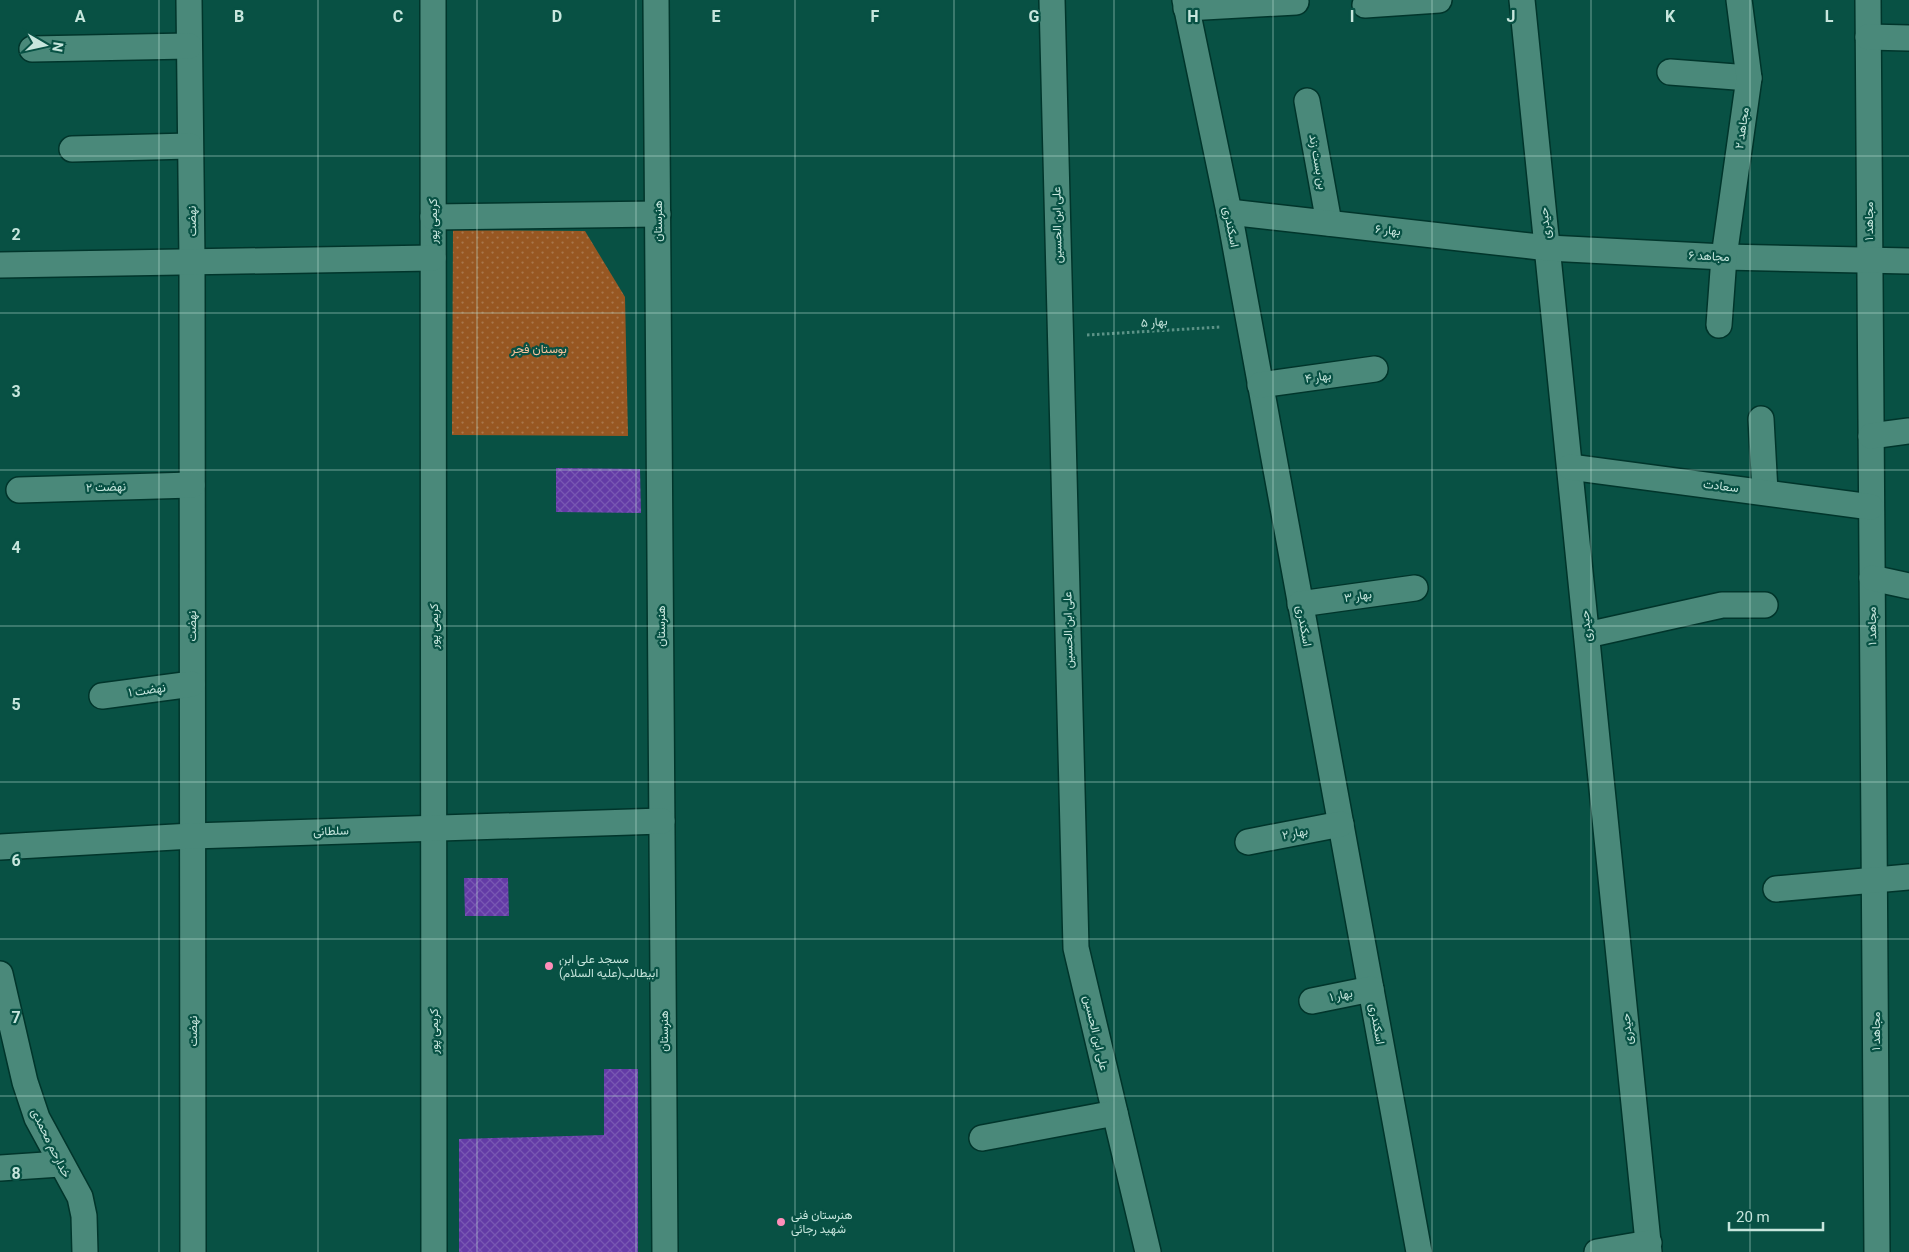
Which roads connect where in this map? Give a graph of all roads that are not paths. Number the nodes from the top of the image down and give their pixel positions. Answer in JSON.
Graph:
{"nodes":[{"id":1,"x":189,"y":0,"type":"edge"},
{"id":2,"x":432,"y":0,"type":"edge"},
{"id":3,"x":656,"y":0,"type":"edge"},
{"id":4,"x":1052,"y":0,"type":"edge"},
{"id":5,"x":1439,"y":0,"type":"edge"},
{"id":6,"x":1522,"y":0,"type":"edge"},
{"id":7,"x":1739,"y":0,"type":"edge"},
{"id":8,"x":1868,"y":0,"type":"edge"},
{"id":9,"x":1296,"y":2,"type":"dead end"},
{"id":10,"x":1185,"y":4,"type":"edge"},
{"id":11,"x":1365,"y":4,"type":"dead end"},
{"id":12,"x":1868,"y":37,"type":"junction"},
{"id":13,"x":1909,"y":38,"type":"edge"},
{"id":14,"x":189,"y":46,"type":"junction"},
{"id":15,"x":32,"y":49,"type":"dead end"},
{"id":16,"x":1670,"y":72,"type":"dead end"},
{"id":17,"x":1749,"y":78,"type":"junction"},
{"id":18,"x":1306,"y":101,"type":"dead end"},
{"id":19,"x":190,"y":146,"type":"junction"},
{"id":20,"x":72,"y":149,"type":"dead end"},
{"id":21,"x":1229,"y":212,"type":"junction"},
{"id":22,"x":658,"y":214,"type":"junction"},
{"id":23,"x":433,"y":217,"type":"junction"},
{"id":24,"x":1328,"y":223,"type":"junction"},
{"id":25,"x":1548,"y":248,"type":"junction"},
{"id":26,"x":1724,"y":257,"type":"junction"},
{"id":27,"x":433,"y":258,"type":"junction"},
{"id":28,"x":192,"y":260,"type":"junction"},
{"id":29,"x":1909,"y":261,"type":"edge"},
{"id":30,"x":1870,"y":262,"type":"junction"},
{"id":31,"x":0,"y":265,"type":"edge"},
{"id":32,"x":1719,"y":325,"type":"dead end"},
{"id":33,"x":1375,"y":369,"type":"dead end"},
{"id":34,"x":1260,"y":385,"type":"junction"},
{"id":35,"x":1761,"y":419,"type":"dead end"},
{"id":36,"x":1909,"y":431,"type":"edge"},
{"id":37,"x":1871,"y":436,"type":"junction"},
{"id":38,"x":1570,"y":467,"type":"junction"},
{"id":39,"x":192,"y":485,"type":"junction"},
{"id":40,"x":19,"y":490,"type":"dead end"},
{"id":41,"x":1765,"y":492,"type":"junction"},
{"id":42,"x":1872,"y":507,"type":"junction"},
{"id":43,"x":1872,"y":578,"type":"junction"},
{"id":44,"x":1909,"y":586,"type":"edge"},
{"id":45,"x":1415,"y":588,"type":"dead end"},
{"id":46,"x":1300,"y":604,"type":"junction"},
{"id":47,"x":1765,"y":605,"type":"dead end"},
{"id":48,"x":1587,"y":635,"type":"junction"},
{"id":49,"x":192,"y":684,"type":"junction"},
{"id":50,"x":102,"y":696,"type":"dead end"},
{"id":51,"x":662,"y":821,"type":"junction"},
{"id":52,"x":1341,"y":824,"type":"junction"},
{"id":53,"x":434,"y":828,"type":"junction"},
{"id":54,"x":192,"y":836,"type":"junction"},
{"id":55,"x":1248,"y":842,"type":"dead end"},
{"id":56,"x":0,"y":847,"type":"edge"},
{"id":57,"x":1909,"y":877,"type":"edge"},
{"id":58,"x":1874,"y":879,"type":"junction"},
{"id":59,"x":1776,"y":889,"type":"dead end"},
{"id":60,"x":0,"y":974,"type":"edge"},
{"id":61,"x":1371,"y":989,"type":"junction"},
{"id":62,"x":1312,"y":1001,"type":"dead end"},
{"id":63,"x":1115,"y":1113,"type":"junction"},
{"id":64,"x":982,"y":1138,"type":"dead end"},
{"id":65,"x":60,"y":1164,"type":"junction"},
{"id":66,"x":0,"y":1168,"type":"edge"},
{"id":67,"x":1649,"y":1248,"type":"edge"},
{"id":68,"x":85,"y":1252,"type":"edge"},
{"id":69,"x":193,"y":1252,"type":"edge"},
{"id":70,"x":434,"y":1252,"type":"edge"},
{"id":71,"x":665,"y":1252,"type":"edge"},
{"id":72,"x":1148,"y":1252,"type":"edge"},
{"id":73,"x":1419,"y":1252,"type":"edge"},
{"id":74,"x":1597,"y":1252,"type":"edge"},
{"id":75,"x":1877,"y":1252,"type":"edge"}],
"edges":[{"from":1,"to":14,"type":"street","name":"نهضت"},
{"from":2,"to":23,"type":"street","name":"کریمی پور"},
{"from":3,"to":22,"type":"street","name":"هنرستان"},
{"from":4,"to":63,"type":"street","name":"علی ابن الحسین"},
{"from":5,"to":11,"type":"street"},
{"from":6,"to":25,"type":"street","name":"حیدری"},
{"from":7,"to":17,"type":"street","name":"مجاهد ۲"},
{"from":8,"to":12,"type":"street","name":"مجاهد ۱"},
{"from":9,"to":10,"type":"street"},
{"from":10,"to":21,"type":"street","name":"اسکندری"},
{"from":12,"to":13,"type":"street"},
{"from":12,"to":30,"type":"street","name":"مجاهد ۱"},
{"from":14,"to":15,"type":"street"},
{"from":14,"to":19,"type":"street","name":"نهضت"},
{"from":16,"to":17,"type":"street"},
{"from":17,"to":26,"type":"street","name":"مجاهد ۲"},
{"from":18,"to":24,"type":"street","name":"بن بست زند"},
{"from":19,"to":20,"type":"street"},
{"from":19,"to":28,"type":"street","name":"نهضت"},
{"from":21,"to":24,"type":"street","name":"بهار ۶"},
{"from":21,"to":34,"type":"street","name":"اسکندری"},
{"from":22,"to":23,"type":"street"},
{"from":22,"to":51,"type":"street","name":"هنرستان"},
{"from":23,"to":27,"type":"street","name":"کریمی پور"},
{"from":24,"to":25,"type":"street","name":"بهار ۶"},
{"from":25,"to":26,"type":"street","name":"مجاهد ۶"},
{"from":25,"to":38,"type":"street","name":"حیدری"},
{"from":26,"to":30,"type":"street","name":"مجاهد ۶"},
{"from":26,"to":32,"type":"street","name":"مجاهد ۲"},
{"from":27,"to":28,"type":"street"},
{"from":27,"to":53,"type":"street","name":"کریمی پور"},
{"from":28,"to":31,"type":"street"},
{"from":28,"to":39,"type":"street","name":"نهضت"},
{"from":29,"to":30,"type":"street","name":"مجاهد ۶"},
{"from":30,"to":37,"type":"street","name":"مجاهد ۱"},
{"from":33,"to":34,"type":"street","name":"بهار ۴"},
{"from":34,"to":46,"type":"street","name":"اسکندری"},
{"from":35,"to":41,"type":"street"},
{"from":36,"to":37,"type":"street"},
{"from":37,"to":42,"type":"street","name":"مجاهد ۱"},
{"from":38,"to":41,"type":"street","name":"سعادت"},
{"from":38,"to":48,"type":"street","name":"حیدری"},
{"from":39,"to":40,"type":"street","name":"نهضت ۲"},
{"from":39,"to":49,"type":"street","name":"نهضت"},
{"from":41,"to":42,"type":"street","name":"سعادت"},
{"from":42,"to":43,"type":"street","name":"مجاهد ۱"},
{"from":43,"to":44,"type":"street"},
{"from":43,"to":58,"type":"street","name":"مجاهد ۱"},
{"from":45,"to":46,"type":"street","name":"بهار ۳"},
{"from":46,"to":52,"type":"street","name":"اسکندری"},
{"from":47,"to":48,"type":"street"},
{"from":48,"to":67,"type":"street","name":"حیدری"},
{"from":49,"to":50,"type":"street","name":"نهضت ۱"},
{"from":49,"to":54,"type":"street","name":"نهضت"},
{"from":51,"to":53,"type":"street","name":"سلطانی"},
{"from":51,"to":71,"type":"street","name":"هنرستان"},
{"from":52,"to":55,"type":"street","name":"بهار ۲"},
{"from":52,"to":61,"type":"street","name":"اسکندری"},
{"from":53,"to":54,"type":"street","name":"سلطانی"},
{"from":53,"to":70,"type":"street","name":"کریمی پور"},
{"from":54,"to":56,"type":"street","name":"سلطانی"},
{"from":54,"to":69,"type":"street","name":"نهضت"},
{"from":57,"to":58,"type":"street"},
{"from":58,"to":59,"type":"street"},
{"from":58,"to":75,"type":"street","name":"مجاهد ۱"},
{"from":60,"to":65,"type":"street","name":"خدارحم محمدی"},
{"from":61,"to":62,"type":"street","name":"بهار ۱"},
{"from":61,"to":73,"type":"street","name":"اسکندری"},
{"from":63,"to":64,"type":"street"},
{"from":63,"to":72,"type":"street","name":"علی ابن الحسین"},
{"from":65,"to":66,"type":"street"},
{"from":65,"to":68,"type":"street","name":"خدارحم محمدی"},
{"from":67,"to":74,"type":"street"}]}
